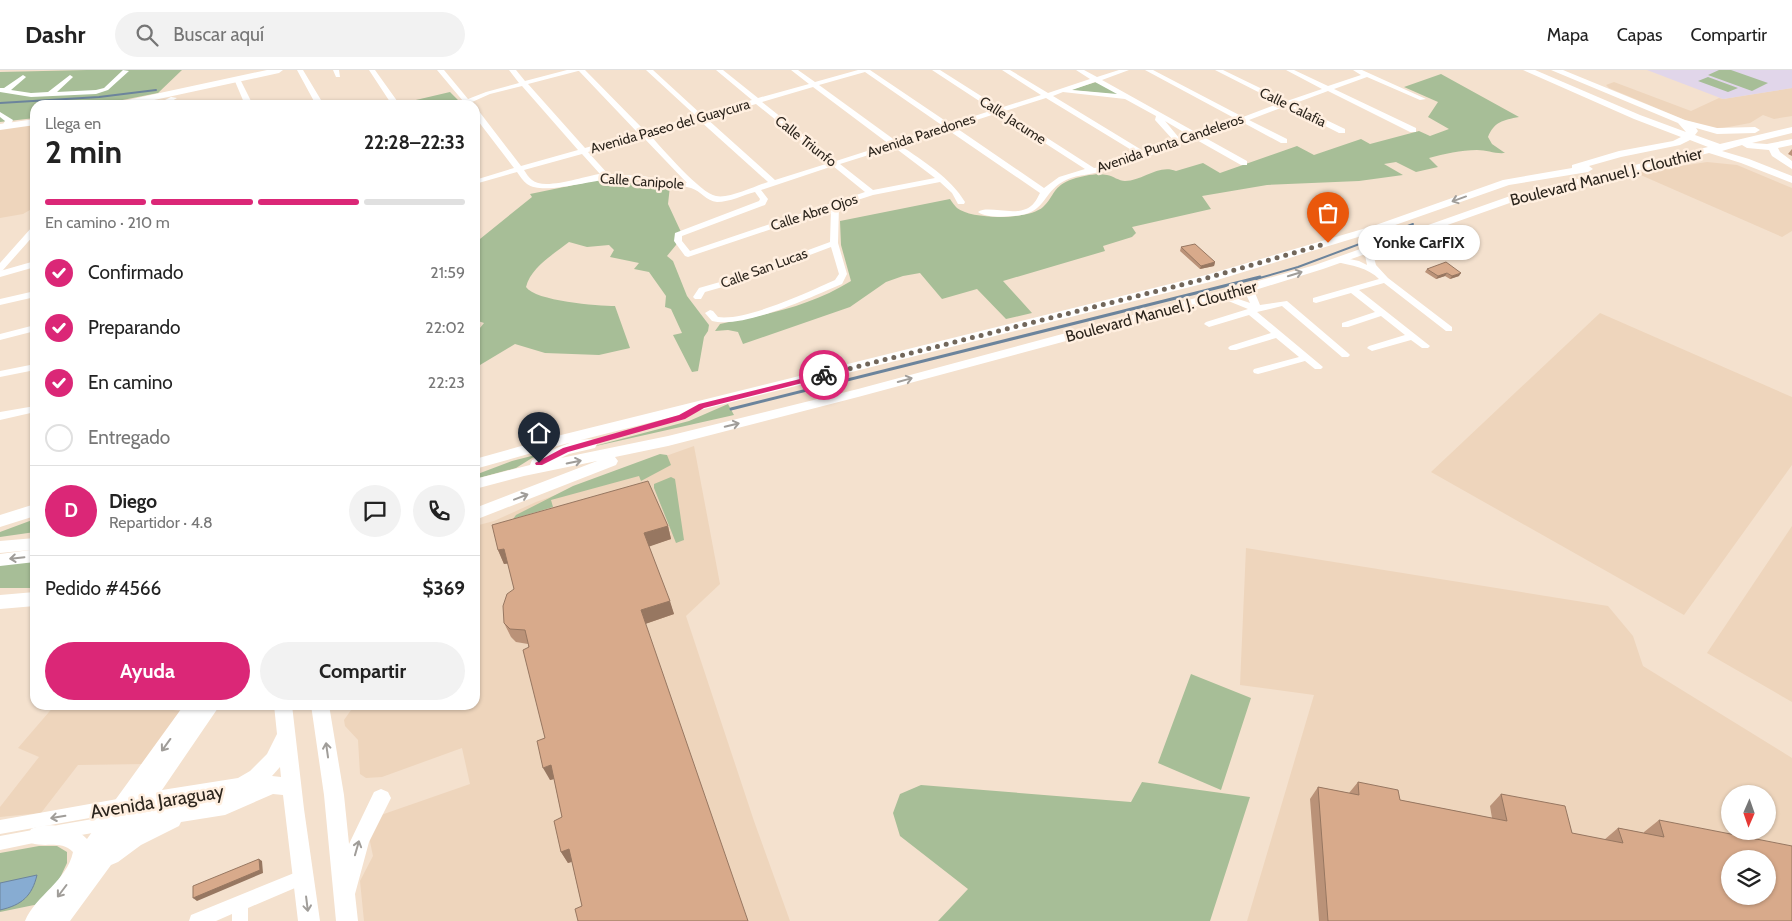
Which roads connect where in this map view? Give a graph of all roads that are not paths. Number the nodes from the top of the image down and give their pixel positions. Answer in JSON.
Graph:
{"nodes":[{"id":1,"x":278,"y":70,"type":"edge"},
{"id":2,"x":300,"y":70,"type":"edge"},
{"id":3,"x":372,"y":70,"type":"edge"},
{"id":4,"x":440,"y":70,"type":"edge"},
{"id":5,"x":512,"y":70,"type":"edge"},
{"id":6,"x":575,"y":70,"type":"edge"},
{"id":7,"x":581,"y":70,"type":"edge"},
{"id":8,"x":650,"y":70,"type":"edge"},
{"id":9,"x":719,"y":70,"type":"edge"},
{"id":10,"x":794,"y":70,"type":"edge"},
{"id":11,"x":866,"y":70,"type":"edge"},
{"id":12,"x":934,"y":70,"type":"edge"},
{"id":13,"x":1005,"y":70,"type":"edge"},
{"id":14,"x":1079,"y":70,"type":"edge"},
{"id":15,"x":1126,"y":70,"type":"edge"},
{"id":16,"x":1148,"y":70,"type":"edge"},
{"id":17,"x":1218,"y":70,"type":"edge"},
{"id":18,"x":1289,"y":70,"type":"edge"},
{"id":19,"x":1356,"y":70,"type":"edge"},
{"id":20,"x":1527,"y":70,"type":"edge"},
{"id":21,"x":1536,"y":70,"type":"edge"},
{"id":22,"x":1546,"y":70,"type":"edge"},
{"id":23,"x":1555,"y":70,"type":"edge"},
{"id":24,"x":126,"y":72,"type":"dead end"},
{"id":25,"x":1367,"y":75,"type":"junction"},
{"id":26,"x":23,"y":77,"type":"dead end"},
{"id":27,"x":70,"y":78,"type":"dead end"},
{"id":28,"x":237,"y":79,"type":"junction"},
{"id":29,"x":1563,"y":79,"type":"junction"},
{"id":30,"x":1097,"y":80,"type":"junction"},
{"id":31,"x":523,"y":83,"type":"junction"},
{"id":32,"x":814,"y":85,"type":"junction"},
{"id":33,"x":1327,"y":88,"type":"junction"},
{"id":34,"x":3,"y":90,"type":"edge"},
{"id":35,"x":1062,"y":90,"type":"junction"},
{"id":36,"x":50,"y":94,"type":"junction"},
{"id":37,"x":1046,"y":95,"type":"junction"},
{"id":38,"x":1129,"y":98,"type":"junction"},
{"id":39,"x":173,"y":99,"type":"edge"},
{"id":40,"x":1422,"y":99,"type":"dead end"},
{"id":41,"x":247,"y":100,"type":"edge"},
{"id":42,"x":317,"y":100,"type":"edge"},
{"id":43,"x":393,"y":100,"type":"edge"},
{"id":44,"x":465,"y":100,"type":"edge"},
{"id":45,"x":473,"y":100,"type":"edge"},
{"id":46,"x":756,"y":102,"type":"junction"},
{"id":47,"x":1286,"y":104,"type":"junction"},
{"id":48,"x":1150,"y":109,"type":"junction"},
{"id":49,"x":999,"y":110,"type":"junction"},
{"id":50,"x":0,"y":114,"type":"edge"},
{"id":51,"x":701,"y":117,"type":"junction"},
{"id":52,"x":480,"y":118,"type":"edge"},
{"id":53,"x":1242,"y":119,"type":"junction"},
{"id":54,"x":1681,"y":121,"type":"junction"},
{"id":55,"x":1792,"y":122,"type":"edge"},
{"id":56,"x":30,"y":123,"type":"edge"},
{"id":57,"x":1654,"y":124,"type":"junction"},
{"id":58,"x":3,"y":126,"type":"edge"},
{"id":59,"x":948,"y":127,"type":"junction"},
{"id":60,"x":1413,"y":130,"type":"dead end"},
{"id":61,"x":1755,"y":130,"type":"junction"},
{"id":62,"x":1792,"y":130,"type":"edge"},
{"id":63,"x":1342,"y":131,"type":"dead end"},
{"id":64,"x":645,"y":134,"type":"junction"},
{"id":65,"x":1198,"y":137,"type":"junction"},
{"id":66,"x":1792,"y":137,"type":"edge"},
{"id":67,"x":1284,"y":141,"type":"dead end"},
{"id":68,"x":1659,"y":142,"type":"junction"},
{"id":69,"x":1792,"y":142,"type":"edge"},
{"id":70,"x":1180,"y":143,"type":"junction"},
{"id":71,"x":1676,"y":143,"type":"junction"},
{"id":72,"x":892,"y":144,"type":"junction"},
{"id":73,"x":1718,"y":144,"type":"junction"},
{"id":74,"x":1772,"y":146,"type":"junction"},
{"id":75,"x":583,"y":151,"type":"junction"},
{"id":76,"x":1145,"y":154,"type":"junction"},
{"id":77,"x":1675,"y":158,"type":"junction"},
{"id":78,"x":834,"y":163,"type":"junction"},
{"id":79,"x":1244,"y":163,"type":"dead end"},
{"id":80,"x":1755,"y":168,"type":"junction"},
{"id":81,"x":1792,"y":168,"type":"edge"},
{"id":82,"x":520,"y":170,"type":"junction"},
{"id":83,"x":1092,"y":170,"type":"junction"},
{"id":84,"x":1564,"y":172,"type":"junction"},
{"id":85,"x":1792,"y":174,"type":"edge"},
{"id":86,"x":606,"y":176,"type":"junction"},
{"id":87,"x":942,"y":179,"type":"junction"},
{"id":88,"x":1792,"y":180,"type":"edge"},
{"id":89,"x":480,"y":181,"type":"edge"},
{"id":90,"x":1507,"y":182,"type":"junction"},
{"id":91,"x":773,"y":183,"type":"junction"},
{"id":92,"x":1792,"y":184,"type":"edge"},
{"id":93,"x":695,"y":186,"type":"junction"},
{"id":94,"x":756,"y":188,"type":"junction"},
{"id":95,"x":1044,"y":192,"type":"junction"},
{"id":96,"x":871,"y":193,"type":"junction"},
{"id":97,"x":961,"y":202,"type":"dead end"},
{"id":98,"x":835,"y":205,"type":"junction"},
{"id":99,"x":982,"y":212,"type":"dead end"},
{"id":100,"x":1446,"y":223,"type":"junction"},
{"id":101,"x":30,"y":235,"type":"edge"},
{"id":102,"x":834,"y":243,"type":"junction"},
{"id":103,"x":1368,"y":250,"type":"junction"},
{"id":104,"x":1340,"y":260,"type":"junction"},
{"id":105,"x":30,"y":265,"type":"edge"},
{"id":106,"x":0,"y":268,"type":"edge"},
{"id":107,"x":0,"y":274,"type":"edge"},
{"id":108,"x":1383,"y":278,"type":"junction"},
{"id":109,"x":1248,"y":288,"type":"junction"},
{"id":110,"x":1353,"y":290,"type":"junction"},
{"id":111,"x":30,"y":295,"type":"edge"},
{"id":112,"x":1221,"y":296,"type":"junction"},
{"id":113,"x":698,"y":297,"type":"dead end"},
{"id":114,"x":1316,"y":300,"type":"dead end"},
{"id":115,"x":0,"y":302,"type":"edge"},
{"id":116,"x":1254,"y":310,"type":"junction"},
{"id":117,"x":710,"y":313,"type":"dead end"},
{"id":118,"x":1382,"y":313,"type":"junction"},
{"id":119,"x":1209,"y":324,"type":"dead end"},
{"id":120,"x":1345,"y":326,"type":"dead end"},
{"id":121,"x":30,"y":329,"type":"edge"},
{"id":122,"x":1449,"y":329,"type":"dead end"},
{"id":123,"x":1278,"y":334,"type":"junction"},
{"id":124,"x":1412,"y":336,"type":"junction"},
{"id":125,"x":0,"y":337,"type":"edge"},
{"id":126,"x":1425,"y":346,"type":"dead end"},
{"id":127,"x":1233,"y":348,"type":"dead end"},
{"id":128,"x":1372,"y":348,"type":"dead end"},
{"id":129,"x":1345,"y":355,"type":"dead end"},
{"id":130,"x":1306,"y":358,"type":"junction"},
{"id":131,"x":30,"y":367,"type":"edge"},
{"id":132,"x":1318,"y":367,"type":"dead end"},
{"id":133,"x":1258,"y":371,"type":"dead end"},
{"id":134,"x":0,"y":374,"type":"edge"},
{"id":135,"x":702,"y":406,"type":"junction"},
{"id":136,"x":30,"y":410,"type":"edge"},
{"id":137,"x":0,"y":416,"type":"edge"},
{"id":138,"x":645,"y":447,"type":"junction"},
{"id":139,"x":480,"y":463,"type":"edge"},
{"id":140,"x":524,"y":471,"type":"junction"},
{"id":141,"x":480,"y":483,"type":"edge"},
{"id":142,"x":480,"y":493,"type":"edge"},
{"id":143,"x":480,"y":512,"type":"edge"},
{"id":144,"x":30,"y":513,"type":"edge"},
{"id":145,"x":2,"y":524,"type":"edge"},
{"id":146,"x":30,"y":544,"type":"edge"},
{"id":147,"x":0,"y":547,"type":"edge"},
{"id":148,"x":30,"y":557,"type":"edge"},
{"id":149,"x":0,"y":560,"type":"edge"},
{"id":150,"x":30,"y":599,"type":"edge"},
{"id":151,"x":0,"y":602,"type":"edge"},
{"id":152,"x":191,"y":710,"type":"edge"},
{"id":153,"x":207,"y":710,"type":"edge"},
{"id":154,"x":284,"y":710,"type":"edge"},
{"id":155,"x":321,"y":710,"type":"edge"},
{"id":156,"x":286,"y":732,"type":"junction"},
{"id":157,"x":292,"y":787,"type":"junction"},
{"id":158,"x":250,"y":788,"type":"junction"},
{"id":159,"x":381,"y":798,"type":"dead end"},
{"id":160,"x":142,"y":803,"type":"junction"},
{"id":161,"x":205,"y":809,"type":"junction"},
{"id":162,"x":126,"y":812,"type":"junction"},
{"id":163,"x":110,"y":823,"type":"junction"},
{"id":164,"x":0,"y":827,"type":"edge"},
{"id":165,"x":38,"y":836,"type":"junction"},
{"id":166,"x":0,"y":843,"type":"edge"},
{"id":167,"x":85,"y":871,"type":"junction"},
{"id":168,"x":304,"y":877,"type":"junction"},
{"id":169,"x":345,"y":895,"type":"junction"},
{"id":170,"x":240,"y":903,"type":"junction"},
{"id":171,"x":36,"y":921,"type":"edge"},
{"id":172,"x":56,"y":921,"type":"edge"},
{"id":173,"x":197,"y":921,"type":"edge"},
{"id":174,"x":240,"y":921,"type":"edge"},
{"id":175,"x":309,"y":921,"type":"edge"},
{"id":176,"x":347,"y":921,"type":"edge"}],
"edges":[{"from":1,"to":28,"type":"main road"},
{"from":2,"to":42,"type":"street"},
{"from":3,"to":43,"type":"street"},
{"from":4,"to":44,"type":"street"},
{"from":5,"to":31,"type":"street"},
{"from":6,"to":31,"type":"street"},
{"from":7,"to":64,"type":"street"},
{"from":8,"to":51,"type":"street"},
{"from":9,"to":46,"type":"street","name":"Calle Triunfo"},
{"from":10,"to":32,"type":"street"},
{"from":11,"to":32,"type":"street","name":"Avenida Paseo del Guaycura"},
{"from":11,"to":59,"type":"street"},
{"from":12,"to":49,"type":"street","name":"Calle Jacume"},
{"from":13,"to":37,"type":"street"},
{"from":14,"to":30,"type":"street"},
{"from":15,"to":30,"type":"street","name":"Avenida Paredones"},
{"from":16,"to":53,"type":"street"},
{"from":17,"to":47,"type":"street","name":"Calle Calafia"},
{"from":18,"to":33,"type":"street"},
{"from":19,"to":25,"type":"street"},
{"from":20,"to":57,"type":"main road"},
{"from":21,"to":29,"type":"main road"},
{"from":22,"to":29,"type":"main road"},
{"from":23,"to":54,"type":"main road"},
{"from":24,"to":36,"type":"street"},
{"from":25,"to":33,"type":"street","name":"Avenida Punta Candeleros"},
{"from":25,"to":40,"type":"street"},
{"from":26,"to":34,"type":"street"},
{"from":27,"to":36,"type":"street"},
{"from":28,"to":39,"type":"main road"},
{"from":28,"to":41,"type":"street"},
{"from":29,"to":73,"type":"main road"},
{"from":30,"to":35,"type":"street","name":"Avenida Paredones"},
{"from":30,"to":38,"type":"street"},
{"from":31,"to":45,"type":"street"},
{"from":31,"to":75,"type":"street"},
{"from":32,"to":46,"type":"street","name":"Avenida Paseo del Guaycura"},
{"from":32,"to":72,"type":"street"},
{"from":33,"to":47,"type":"street","name":"Avenida Punta Candeleros"},
{"from":33,"to":60,"type":"street"},
{"from":34,"to":36,"type":"street"},
{"from":35,"to":37,"type":"street","name":"Avenida Paredones"},
{"from":35,"to":38,"type":"street"},
{"from":37,"to":49,"type":"street","name":"Avenida Paredones"},
{"from":37,"to":76,"type":"street"},
{"from":38,"to":48,"type":"street"},
{"from":46,"to":51,"type":"street","name":"Avenida Paseo del Guaycura"},
{"from":46,"to":78,"type":"street","name":"Calle Triunfo"},
{"from":47,"to":53,"type":"street","name":"Avenida Punta Candeleros"},
{"from":47,"to":63,"type":"street","name":"Calle Calafia"},
{"from":48,"to":65,"type":"street"},
{"from":48,"to":70,"type":"street"},
{"from":49,"to":59,"type":"street","name":"Avenida Paredones"},
{"from":49,"to":83,"type":"street","name":"Calle Jacume"},
{"from":50,"to":58,"type":"street"},
{"from":51,"to":64,"type":"street","name":"Avenida Paseo del Guaycura"},
{"from":51,"to":91,"type":"street"},
{"from":52,"to":82,"type":"street","name":"Calle Canipole"},
{"from":53,"to":65,"type":"street","name":"Avenida Punta Candeleros"},
{"from":53,"to":67,"type":"street"},
{"from":54,"to":61,"type":"main road"},
{"from":54,"to":73,"type":"main road"},
{"from":55,"to":61,"type":"main road","name":"Boulevard Manuel J. Clouthier"},
{"from":56,"to":58,"type":"main road"},
{"from":57,"to":68,"type":"main road"},
{"from":57,"to":73,"type":"main road"},
{"from":59,"to":72,"type":"street","name":"Avenida Paredones"},
{"from":59,"to":95,"type":"street"},
{"from":61,"to":73,"type":"main road","name":"Boulevard Manuel J. Clouthier"},
{"from":62,"to":73,"type":"main road","name":"Boulevard Manuel J. Clouthier"},
{"from":64,"to":75,"type":"street","name":"Avenida Paseo del Guaycura"},
{"from":64,"to":93,"type":"street"},
{"from":65,"to":70,"type":"street","name":"Avenida Punta Candeleros"},
{"from":65,"to":79,"type":"street"},
{"from":66,"to":73,"type":"main road"},
{"from":68,"to":71,"type":"main road"},
{"from":68,"to":90,"type":"main road"},
{"from":69,"to":74,"type":"main road"},
{"from":70,"to":76,"type":"street","name":"Avenida Punta Candeleros"},
{"from":71,"to":73,"type":"main road"},
{"from":71,"to":84,"type":"main road"},
{"from":72,"to":78,"type":"street","name":"Avenida Paredones"},
{"from":72,"to":87,"type":"street"},
{"from":73,"to":74,"type":"main road"},
{"from":73,"to":77,"type":"main road","name":"Boulevard Manuel J. Clouthier"},
{"from":73,"to":80,"type":"main road"},
{"from":73,"to":81,"type":"main road"},
{"from":73,"to":84,"type":"main road","name":"Boulevard Manuel J. Clouthier"},
{"from":73,"to":85,"type":"main road"},
{"from":73,"to":88,"type":"main road"},
{"from":74,"to":81,"type":"main road"},
{"from":75,"to":82,"type":"street","name":"Avenida Paseo del Guaycura"},
{"from":75,"to":86,"type":"street"},
{"from":76,"to":83,"type":"street","name":"Avenida Punta Candeleros"},
{"from":77,"to":80,"type":"main road"},
{"from":77,"to":100,"type":"main road","name":"Boulevard Manuel J. Clouthier"},
{"from":78,"to":91,"type":"street","name":"Avenida Paredones"},
{"from":78,"to":96,"type":"street","name":"Calle Triunfo"},
{"from":80,"to":92,"type":"main road"},
{"from":82,"to":86,"type":"street","name":"Calle Canipole"},
{"from":82,"to":89,"type":"street","name":"Avenida Paseo del Guaycura"},
{"from":83,"to":95,"type":"street","name":"Avenida Punta Candeleros"},
{"from":84,"to":90,"type":"main road","name":"Boulevard Manuel J. Clouthier"},
{"from":84,"to":100,"type":"main road"},
{"from":86,"to":93,"type":"street","name":"Calle Canipole"},
{"from":87,"to":96,"type":"street","name":"Calle Abre Ojos"},
{"from":87,"to":97,"type":"street"},
{"from":90,"to":135,"type":"main road","name":"Boulevard Manuel J. Clouthier","one_way":true},
{"from":91,"to":94,"type":"street","name":"Avenida Paredones"},
{"from":93,"to":94,"type":"street","name":"Avenida Paredones"},
{"from":94,"to":98,"type":"street","name":"Calle Abre Ojos"},
{"from":95,"to":99,"type":"street","name":"Avenida Punta Candeleros"},
{"from":96,"to":98,"type":"street","name":"Calle Abre Ojos"},
{"from":98,"to":102,"type":"street"},
{"from":100,"to":103,"type":"main road","name":"Boulevard Manuel J. Clouthier"},
{"from":101,"to":106,"type":"street"},
{"from":102,"to":113,"type":"street","name":"Calle San Lucas"},
{"from":102,"to":117,"type":"street"},
{"from":103,"to":104,"type":"main road","name":"Boulevard Manuel J. Clouthier"},
{"from":103,"to":108,"type":"street"},
{"from":104,"to":108,"type":"street"},
{"from":109,"to":104,"type":"main road","name":"Boulevard Manuel J. Clouthier","one_way":true},
{"from":105,"to":107,"type":"street"},
{"from":108,"to":110,"type":"street"},
{"from":108,"to":122,"type":"street"},
{"from":109,"to":112,"type":"main road","name":"Boulevard Manuel J. Clouthier"},
{"from":109,"to":116,"type":"street"},
{"from":110,"to":114,"type":"street"},
{"from":110,"to":118,"type":"street"},
{"from":111,"to":115,"type":"street"},
{"from":112,"to":116,"type":"street"},
{"from":138,"to":112,"type":"main road","name":"Boulevard Manuel J. Clouthier","one_way":true},
{"from":116,"to":119,"type":"street"},
{"from":116,"to":123,"type":"street"},
{"from":116,"to":129,"type":"street"},
{"from":118,"to":120,"type":"street"},
{"from":118,"to":124,"type":"street"},
{"from":121,"to":125,"type":"street"},
{"from":123,"to":127,"type":"street"},
{"from":123,"to":130,"type":"street"},
{"from":124,"to":126,"type":"street"},
{"from":124,"to":128,"type":"street"},
{"from":130,"to":132,"type":"street"},
{"from":130,"to":133,"type":"street"},
{"from":131,"to":134,"type":"street"},
{"from":135,"to":139,"type":"main road","name":"Boulevard Manuel J. Clouthier"},
{"from":135,"to":140,"type":"main road","name":"Boulevard Manuel J. Clouthier"},
{"from":136,"to":137,"type":"street"},
{"from":140,"to":138,"type":"main road","name":"Boulevard Manuel J. Clouthier","one_way":true},
{"from":143,"to":138,"type":"main road","one_way":true},
{"from":140,"to":141,"type":"main road","name":"Boulevard Manuel J. Clouthier"},
{"from":140,"to":142,"type":"main road","name":"Boulevard Manuel J. Clouthier"},
{"from":144,"to":145,"type":"main road"},
{"from":146,"to":147,"type":"main road"},
{"from":148,"to":149,"type":"main road","one_way":true},
{"from":150,"to":151,"type":"main road"},
{"from":152,"to":162,"type":"main road","one_way":true},
{"from":153,"to":160,"type":"main road"},
{"from":154,"to":156,"type":"main road"},
{"from":169,"to":155,"type":"main road","one_way":true},
{"from":156,"to":157,"type":"main road"},
{"from":156,"to":158,"type":"main road","name":"Avenida Jaraguay"},
{"from":157,"to":158,"type":"main road","name":"Avenida Jaraguay"},
{"from":157,"to":168,"type":"main road"},
{"from":158,"to":160,"type":"main road","name":"Avenida Jaraguay"},
{"from":158,"to":161,"type":"main road","name":"Avenida Jaraguay"},
{"from":169,"to":159,"type":"main road","one_way":true},
{"from":160,"to":162,"type":"main road"},
{"from":161,"to":162,"type":"main road","name":"Avenida Jaraguay"},
{"from":161,"to":167,"type":"main road"},
{"from":162,"to":163,"type":"main road"},
{"from":162,"to":164,"type":"street","name":"Avenida Jaraguay","one_way":true},
{"from":162,"to":167,"type":"main road"},
{"from":163,"to":165,"type":"street","name":"Avenida Jaraguay"},
{"from":163,"to":167,"type":"main road"},
{"from":165,"to":166,"type":"street","name":"Avenida Jaraguay"},
{"from":165,"to":167,"type":"main road"},
{"from":167,"to":171,"type":"main road","one_way":true},
{"from":167,"to":172,"type":"main road"},
{"from":168,"to":170,"type":"street"},
{"from":168,"to":175,"type":"main road","one_way":true},
{"from":169,"to":176,"type":"main road"},
{"from":170,"to":173,"type":"street"},
{"from":170,"to":174,"type":"street"}]}
